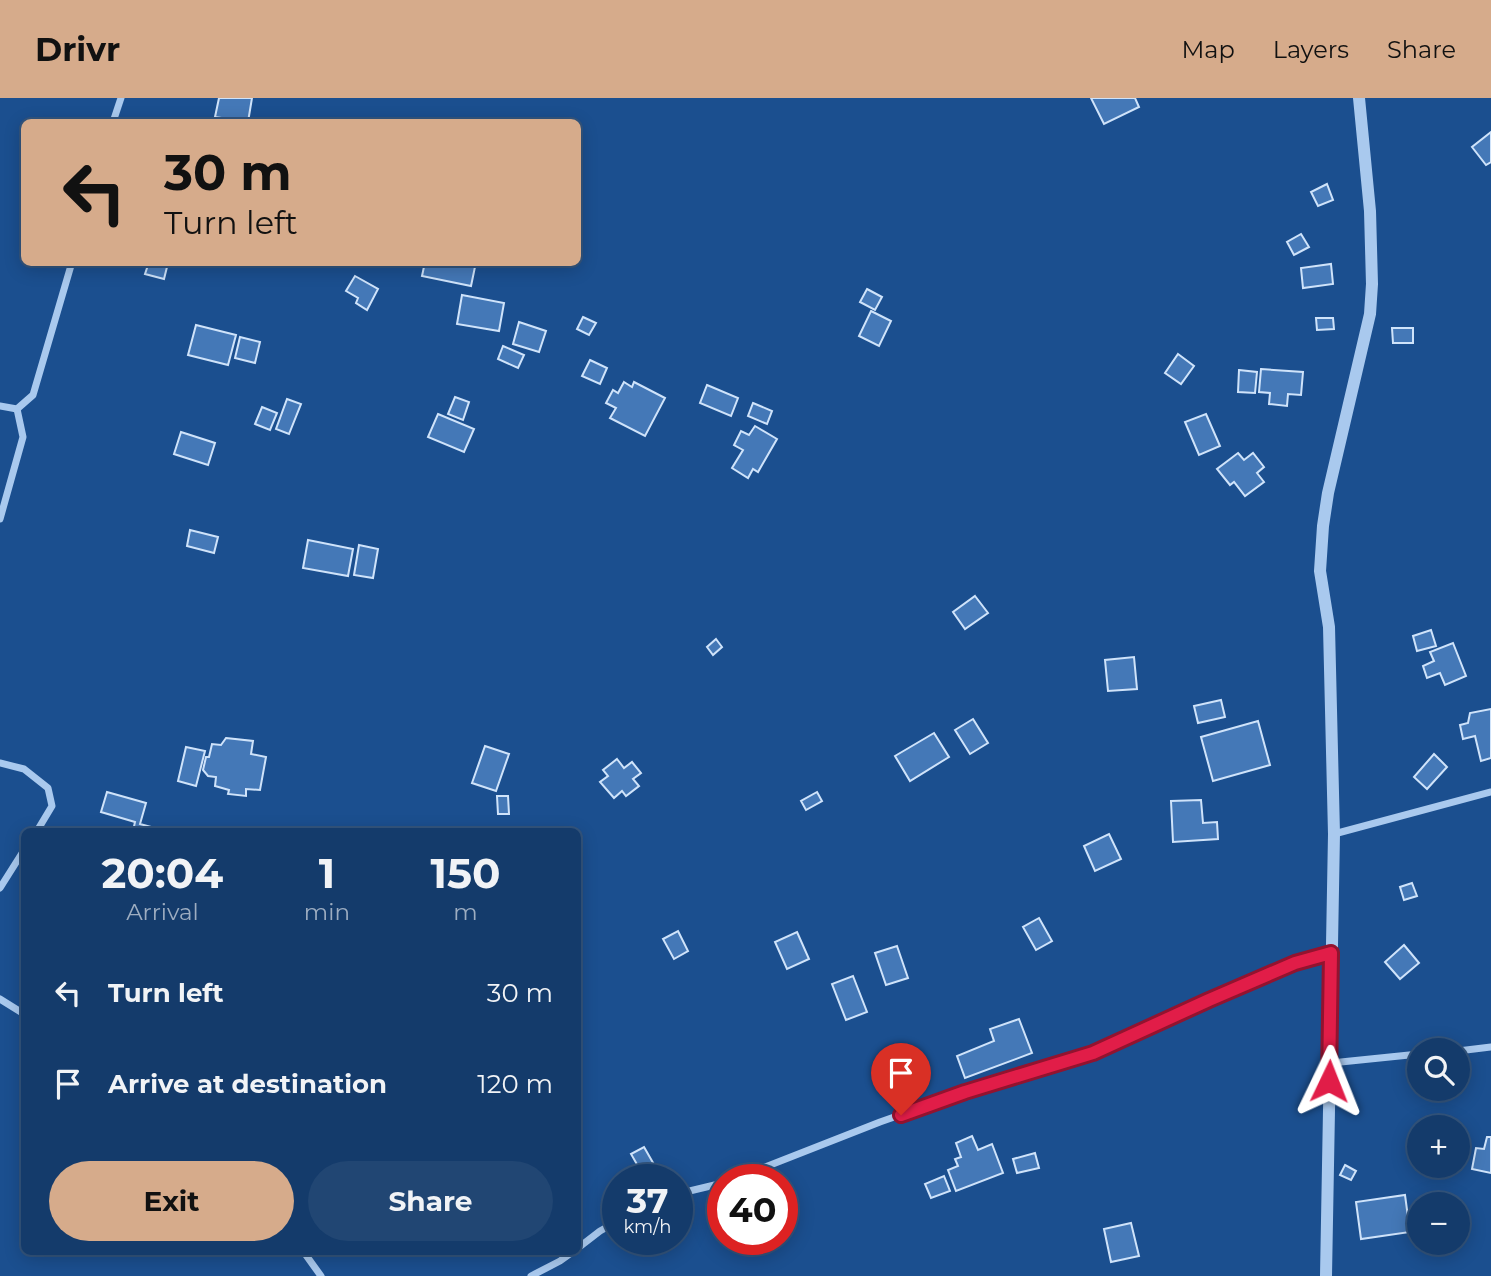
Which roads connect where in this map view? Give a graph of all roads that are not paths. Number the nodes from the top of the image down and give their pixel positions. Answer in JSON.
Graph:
{"nodes":[{"id":1,"x":121,"y":98,"type":"edge"},
{"id":2,"x":1359,"y":98,"type":"edge"},
{"id":3,"x":114,"y":119,"type":"edge"},
{"id":4,"x":71,"y":266,"type":"edge"},
{"id":5,"x":0,"y":406,"type":"edge"},
{"id":6,"x":17,"y":409,"type":"junction"},
{"id":7,"x":0,"y":519,"type":"edge"},
{"id":8,"x":0,"y":763,"type":"edge"},
{"id":9,"x":1491,"y":792,"type":"edge"},
{"id":10,"x":39,"y":828,"type":"edge"},
{"id":11,"x":1334,"y":834,"type":"junction"},
{"id":12,"x":21,"y":855,"type":"edge"},
{"id":13,"x":0,"y":888,"type":"edge"},
{"id":14,"x":1331,"y":953,"type":"junction"},
{"id":15,"x":0,"y":999,"type":"edge"},
{"id":16,"x":21,"y":1012,"type":"edge"},
{"id":17,"x":1491,"y":1047,"type":"edge"},
{"id":18,"x":1470,"y":1050,"type":"edge"},
{"id":19,"x":1407,"y":1055,"type":"edge"},
{"id":20,"x":1331,"y":1063,"type":"junction"},
{"id":21,"x":774,"y":1164,"type":"edge"},
{"id":22,"x":602,"y":1230,"type":"edge"},
{"id":23,"x":581,"y":1246,"type":"edge"},
{"id":24,"x":306,"y":1255,"type":"edge"},
{"id":25,"x":569,"y":1255,"type":"edge"},
{"id":26,"x":321,"y":1276,"type":"edge"},
{"id":27,"x":531,"y":1276,"type":"edge"},
{"id":28,"x":1326,"y":1276,"type":"edge"}],
"edges":[{"from":1,"to":3,"type":"street"},
{"from":2,"to":11,"type":"street"},
{"from":4,"to":6,"type":"street"},
{"from":5,"to":6,"type":"street"},
{"from":6,"to":7,"type":"street"},
{"from":8,"to":10,"type":"street"},
{"from":9,"to":11,"type":"street"},
{"from":11,"to":14,"type":"street"},
{"from":12,"to":13,"type":"street"},
{"from":14,"to":20,"type":"street"},
{"from":14,"to":21,"type":"street"},
{"from":15,"to":16,"type":"street"},
{"from":17,"to":18,"type":"street"},
{"from":19,"to":20,"type":"street"},
{"from":20,"to":28,"type":"street"},
{"from":22,"to":23,"type":"street"},
{"from":24,"to":26,"type":"street"},
{"from":25,"to":27,"type":"street"}]}
